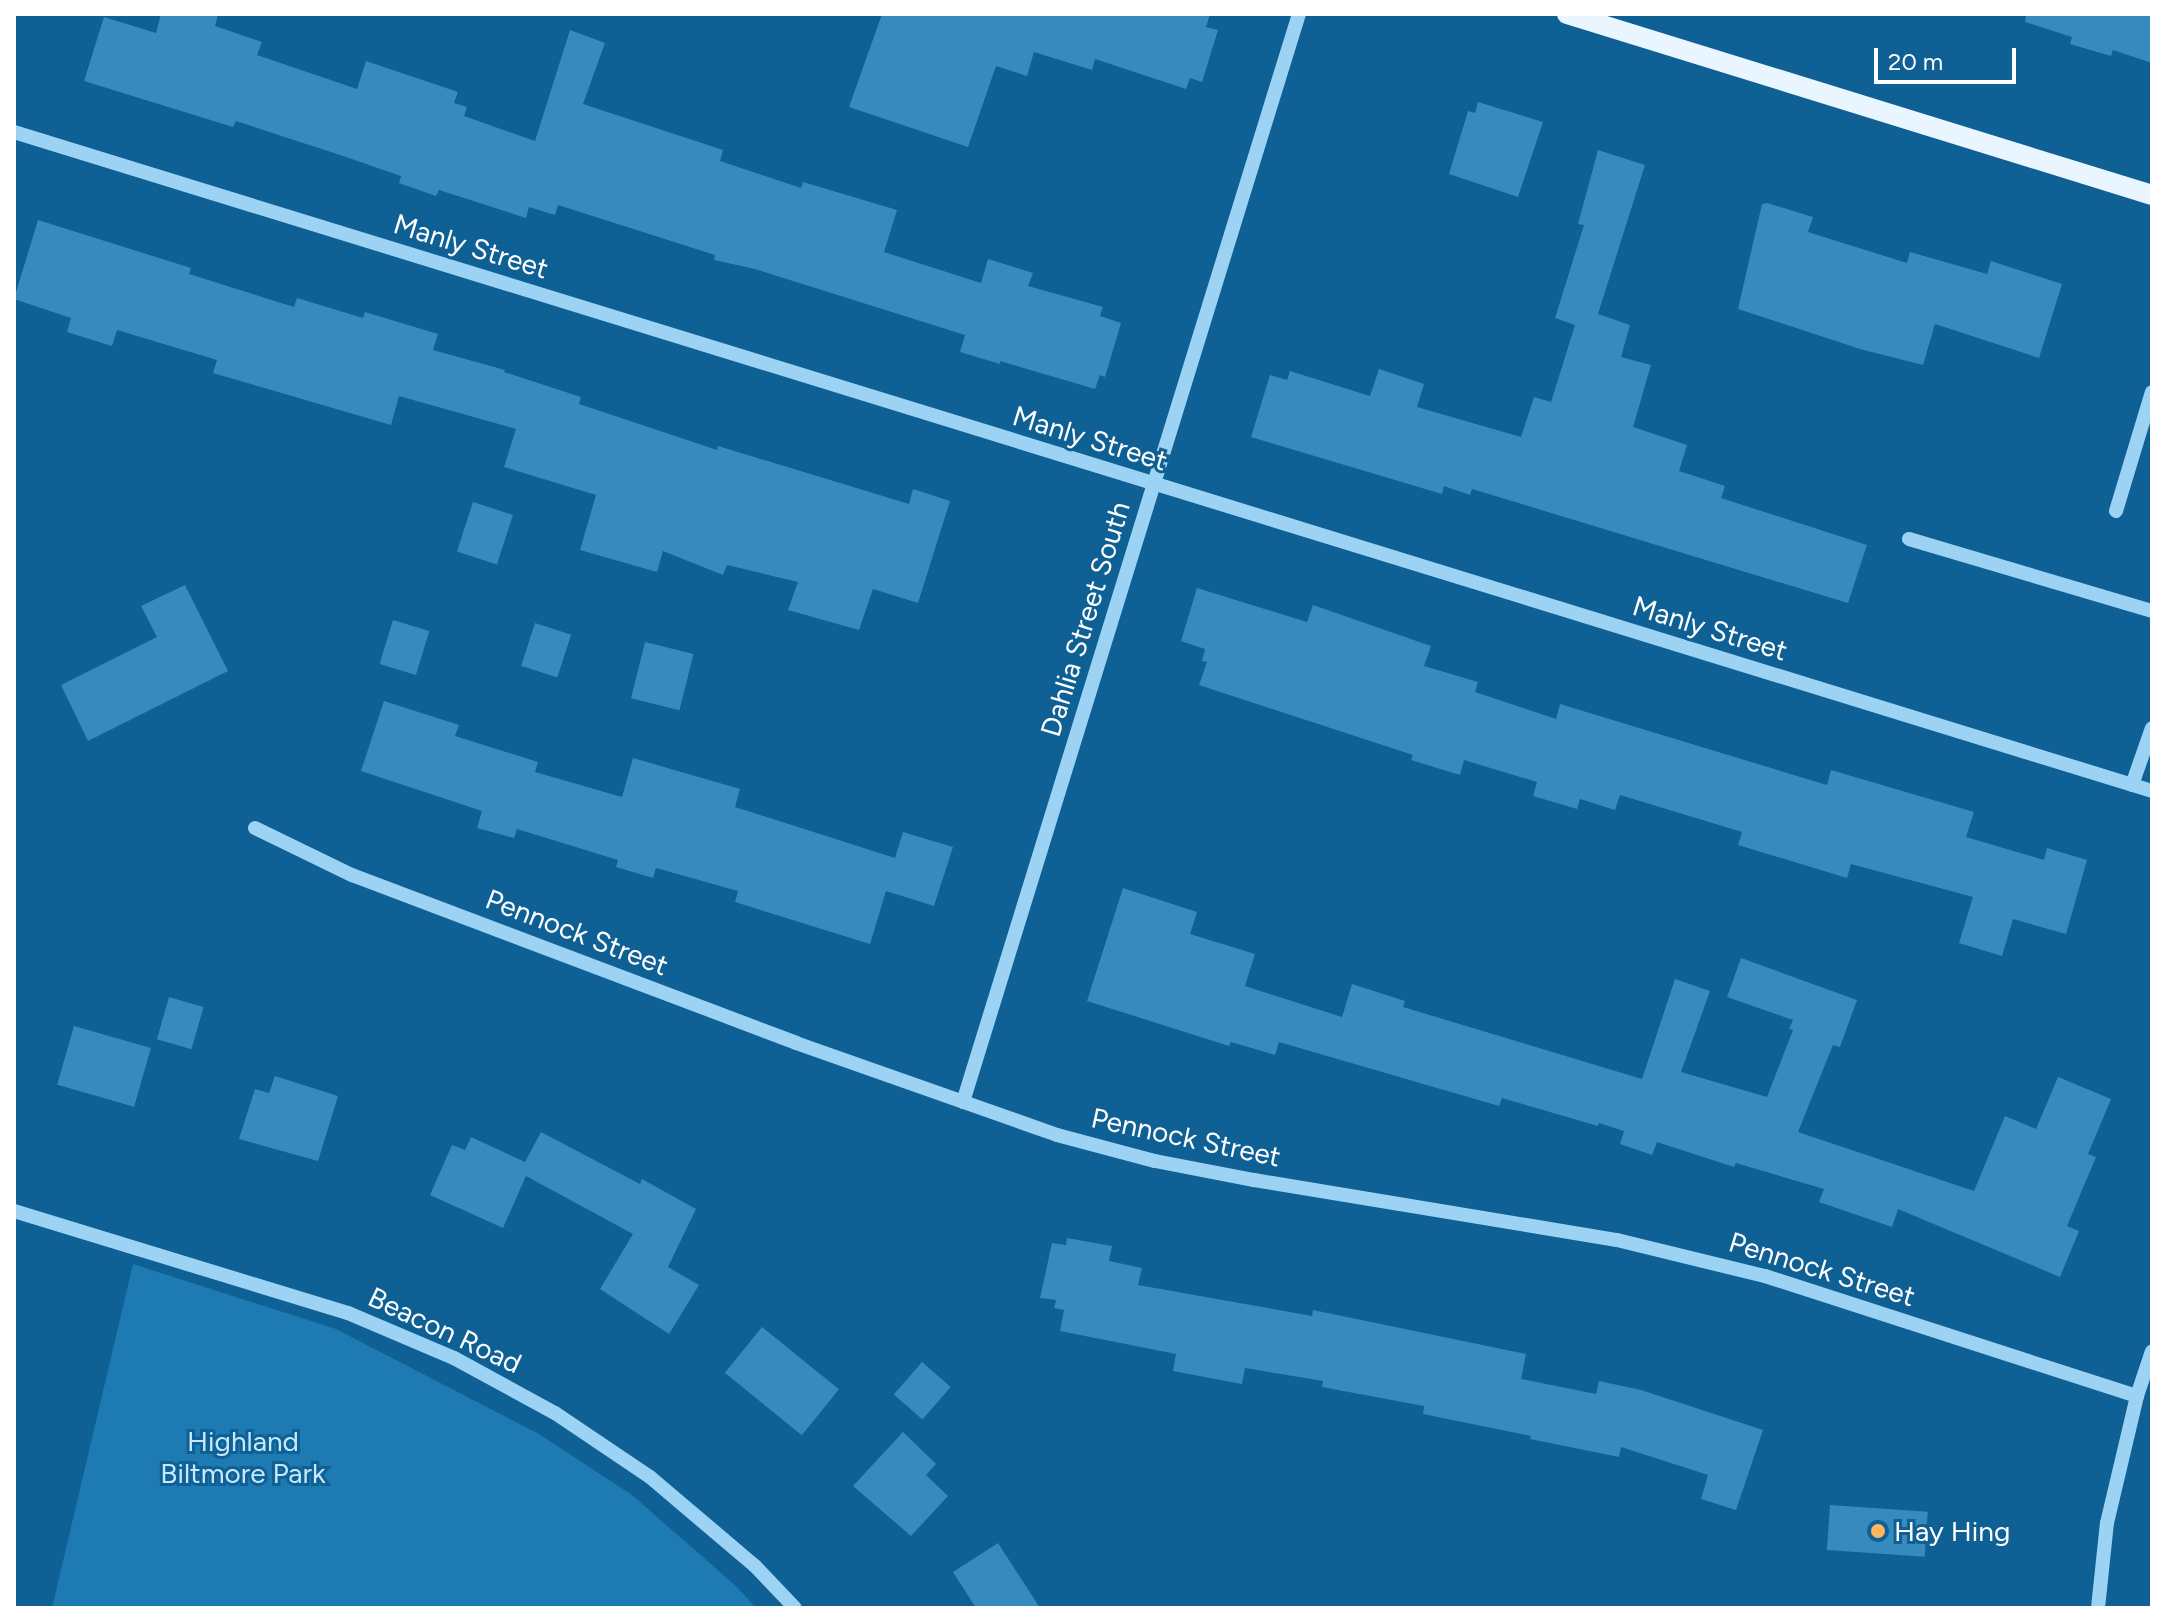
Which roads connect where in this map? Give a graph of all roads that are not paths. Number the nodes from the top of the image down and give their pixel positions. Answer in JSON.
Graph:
{"nodes":[{"id":1,"x":1299,"y":14,"type":"edge"},
{"id":2,"x":1567,"y":14,"type":"edge"},
{"id":3,"x":14,"y":132,"type":"edge"},
{"id":4,"x":2152,"y":195,"type":"edge"},
{"id":5,"x":2152,"y":392,"type":"edge"},
{"id":6,"x":1153,"y":485,"type":"junction"},
{"id":7,"x":2116,"y":511,"type":"dead end"},
{"id":8,"x":1909,"y":539,"type":"dead end"},
{"id":9,"x":2152,"y":611,"type":"edge"},
{"id":10,"x":2152,"y":728,"type":"edge"},
{"id":11,"x":2132,"y":785,"type":"junction"},
{"id":12,"x":2152,"y":791,"type":"edge"},
{"id":13,"x":255,"y":828,"type":"dead end"},
{"id":14,"x":963,"y":1102,"type":"junction"},
{"id":15,"x":14,"y":1211,"type":"edge"},
{"id":16,"x":2152,"y":1351,"type":"edge"},
{"id":17,"x":2137,"y":1396,"type":"junction"},
{"id":18,"x":795,"y":1608,"type":"edge"},
{"id":19,"x":2098,"y":1608,"type":"edge"}],
"edges":[{"from":1,"to":6,"type":"street","name":"Dahlia Street South"},
{"from":2,"to":4,"type":"main road"},
{"from":3,"to":6,"type":"street","name":"Manly Street"},
{"from":5,"to":7,"type":"street"},
{"from":6,"to":11,"type":"street","name":"Manly Street"},
{"from":6,"to":14,"type":"street","name":"Dahlia Street South"},
{"from":8,"to":9,"type":"street"},
{"from":10,"to":11,"type":"street"},
{"from":11,"to":12,"type":"street","name":"Manly Street"},
{"from":13,"to":14,"type":"street","name":"Pennock Street"},
{"from":14,"to":17,"type":"street","name":"Pennock Street"},
{"from":15,"to":18,"type":"street","name":"Beacon Road"},
{"from":16,"to":17,"type":"street"},
{"from":17,"to":19,"type":"street"}]}
